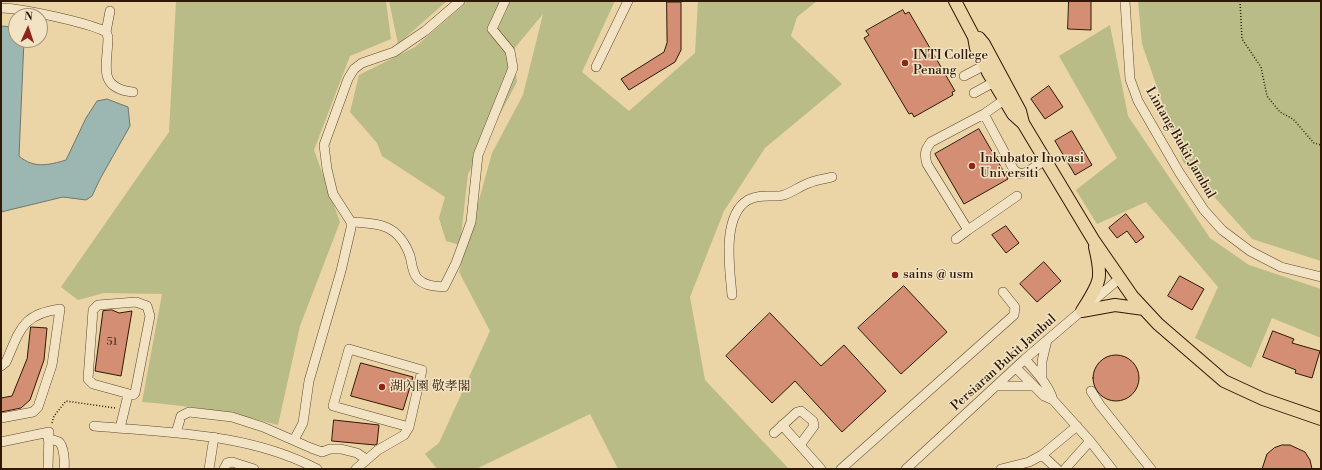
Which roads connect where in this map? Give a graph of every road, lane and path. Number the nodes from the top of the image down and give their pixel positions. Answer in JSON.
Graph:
{"nodes":[{"id":1,"x":460,"y":1,"type":"edge"},
{"id":2,"x":505,"y":1,"type":"edge"},
{"id":3,"x":628,"y":1,"type":"edge"},
{"id":4,"x":955,"y":1,"type":"edge"},
{"id":5,"x":1125,"y":1,"type":"edge"},
{"id":6,"x":1240,"y":1,"type":"edge"},
{"id":7,"x":1,"y":8,"type":"edge"},
{"id":8,"x":110,"y":11,"type":"dead end"},
{"id":9,"x":106,"y":32,"type":"junction"},
{"id":10,"x":974,"y":37,"type":"junction"},
{"id":11,"x":985,"y":65,"type":"junction"},
{"id":12,"x":596,"y":67,"type":"dead end"},
{"id":13,"x":964,"y":76,"type":"dead end"},
{"id":14,"x":994,"y":82,"type":"junction"},
{"id":15,"x":133,"y":92,"type":"dead end"},
{"id":16,"x":974,"y":93,"type":"dead end"},
{"id":17,"x":1004,"y":100,"type":"junction"},
{"id":18,"x":984,"y":114,"type":"junction"},
{"id":19,"x":1023,"y":123,"type":"junction"},
{"id":20,"x":1321,"y":145,"type":"edge"},
{"id":21,"x":1046,"y":159,"type":"junction"},
{"id":22,"x":832,"y":177,"type":"dead end"},
{"id":23,"x":1017,"y":196,"type":"dead end"},
{"id":24,"x":351,"y":222,"type":"junction"},
{"id":25,"x":968,"y":230,"type":"junction"},
{"id":26,"x":956,"y":239,"type":"dead end"},
{"id":27,"x":1094,"y":241,"type":"junction"},
{"id":28,"x":1120,"y":278,"type":"junction"},
{"id":29,"x":1321,"y":278,"type":"edge"},
{"id":30,"x":1003,"y":292,"type":"dead end"},
{"id":31,"x":732,"y":296,"type":"dead end"},
{"id":32,"x":1144,"y":309,"type":"junction"},
{"id":33,"x":1082,"y":311,"type":"junction"},
{"id":34,"x":1047,"y":340,"type":"junction"},
{"id":35,"x":1025,"y":359,"type":"junction"},
{"id":36,"x":1,"y":366,"type":"edge"},
{"id":37,"x":1016,"y":368,"type":"junction"},
{"id":38,"x":1042,"y":379,"type":"junction"},
{"id":39,"x":996,"y":386,"type":"junction"},
{"id":40,"x":1034,"y":386,"type":"junction"},
{"id":41,"x":1091,"y":391,"type":"dead end"},
{"id":42,"x":128,"y":395,"type":"junction"},
{"id":43,"x":1053,"y":400,"type":"junction"},
{"id":44,"x":124,"y":412,"type":"junction"},
{"id":45,"x":1,"y":418,"type":"edge"},
{"id":46,"x":1321,"y":419,"type":"edge"},
{"id":47,"x":782,"y":425,"type":"junction"},
{"id":48,"x":94,"y":426,"type":"dead end"},
{"id":49,"x":1077,"y":426,"type":"junction"},
{"id":50,"x":409,"y":427,"type":"junction"},
{"id":51,"x":120,"y":428,"type":"junction"},
{"id":52,"x":176,"y":433,"type":"junction"},
{"id":53,"x":774,"y":433,"type":"dead end"},
{"id":54,"x":49,"y":436,"type":"junction"},
{"id":55,"x":214,"y":437,"type":"junction"},
{"id":56,"x":294,"y":440,"type":"junction"},
{"id":57,"x":1090,"y":441,"type":"junction"},
{"id":58,"x":1,"y":442,"type":"edge"},
{"id":59,"x":800,"y":445,"type":"junction"},
{"id":60,"x":1042,"y":455,"type":"junction"},
{"id":61,"x":366,"y":459,"type":"junction"},
{"id":62,"x":66,"y":467,"type":"edge"},
{"id":63,"x":1149,"y":468,"type":"edge"},
{"id":64,"x":48,"y":469,"type":"edge"},
{"id":65,"x":209,"y":469,"type":"edge"},
{"id":66,"x":224,"y":469,"type":"edge"},
{"id":67,"x":254,"y":469,"type":"edge"},
{"id":68,"x":317,"y":469,"type":"edge"},
{"id":69,"x":356,"y":469,"type":"edge"},
{"id":70,"x":821,"y":469,"type":"edge"},
{"id":71,"x":842,"y":469,"type":"edge"},
{"id":72,"x":906,"y":469,"type":"edge"},
{"id":73,"x":1001,"y":469,"type":"edge"},
{"id":74,"x":1057,"y":469,"type":"edge"},
{"id":75,"x":1065,"y":469,"type":"edge"},
{"id":76,"x":1112,"y":469,"type":"edge"}],
"edges":[{"from":1,"to":24,"type":"street"},
{"from":2,"to":24,"type":"street"},
{"from":3,"to":12,"type":"street"},
{"from":4,"to":10,"type":"main road"},
{"from":5,"to":29,"type":"street","name":"Lintang Bukit Jambul"},
{"from":6,"to":20,"type":"path"},
{"from":7,"to":9,"type":"street"},
{"from":8,"to":9,"type":"street"},
{"from":9,"to":15,"type":"street"},
{"from":10,"to":11,"type":"main road"},
{"from":10,"to":19,"type":"main road"},
{"from":11,"to":13,"type":"street"},
{"from":11,"to":14,"type":"main road"},
{"from":14,"to":16,"type":"street"},
{"from":14,"to":17,"type":"main road"},
{"from":17,"to":18,"type":"street"},
{"from":17,"to":19,"type":"main road"},
{"from":18,"to":21,"type":"street"},
{"from":18,"to":25,"type":"street"},
{"from":19,"to":21,"type":"main road"},
{"from":21,"to":27,"type":"main road"},
{"from":22,"to":31,"type":"street"},
{"from":23,"to":25,"type":"street"},
{"from":24,"to":56,"type":"street"},
{"from":25,"to":26,"type":"street"},
{"from":27,"to":28,"type":"main road"},
{"from":27,"to":33,"type":"main road"},
{"from":28,"to":32,"type":"main road"},
{"from":28,"to":33,"type":"street","name":"Persiaran Bukit Jambul"},
{"from":30,"to":71,"type":"street"},
{"from":32,"to":33,"type":"main road"},
{"from":32,"to":46,"type":"main road"},
{"from":33,"to":34,"type":"street","name":"Persiaran Bukit Jambul"},
{"from":34,"to":35,"type":"street","name":"Persiaran Bukit Jambul"},
{"from":34,"to":38,"type":"street"},
{"from":35,"to":37,"type":"street","name":"Persiaran Bukit Jambul"},
{"from":35,"to":38,"type":"street"},
{"from":36,"to":45,"type":"street"},
{"from":37,"to":39,"type":"street","name":"Persiaran Bukit Jambul"},
{"from":37,"to":40,"type":"street"},
{"from":38,"to":43,"type":"street"},
{"from":39,"to":40,"type":"street"},
{"from":39,"to":72,"type":"street","name":"Persiaran Bukit Jambul"},
{"from":40,"to":43,"type":"street"},
{"from":41,"to":63,"type":"street"},
{"from":42,"to":42,"type":"street"},
{"from":42,"to":44,"type":"street"},
{"from":43,"to":49,"type":"street"},
{"from":44,"to":51,"type":"street"},
{"from":44,"to":54,"type":"path"},
{"from":47,"to":53,"type":"street"},
{"from":47,"to":59,"type":"street"},
{"from":47,"to":59,"type":"street"},
{"from":48,"to":51,"type":"street"},
{"from":49,"to":57,"type":"street"},
{"from":49,"to":60,"type":"street"},
{"from":50,"to":50,"type":"street"},
{"from":50,"to":61,"type":"street"},
{"from":51,"to":52,"type":"street"},
{"from":52,"to":55,"type":"street"},
{"from":52,"to":56,"type":"street"},
{"from":54,"to":58,"type":"street"},
{"from":54,"to":62,"type":"street"},
{"from":54,"to":64,"type":"street"},
{"from":55,"to":65,"type":"street"},
{"from":55,"to":68,"type":"street"},
{"from":56,"to":61,"type":"street"},
{"from":57,"to":75,"type":"street"},
{"from":57,"to":76,"type":"street"},
{"from":59,"to":70,"type":"street"},
{"from":60,"to":73,"type":"street"},
{"from":60,"to":74,"type":"street"},
{"from":61,"to":69,"type":"street"},
{"from":66,"to":67,"type":"street"}]}
